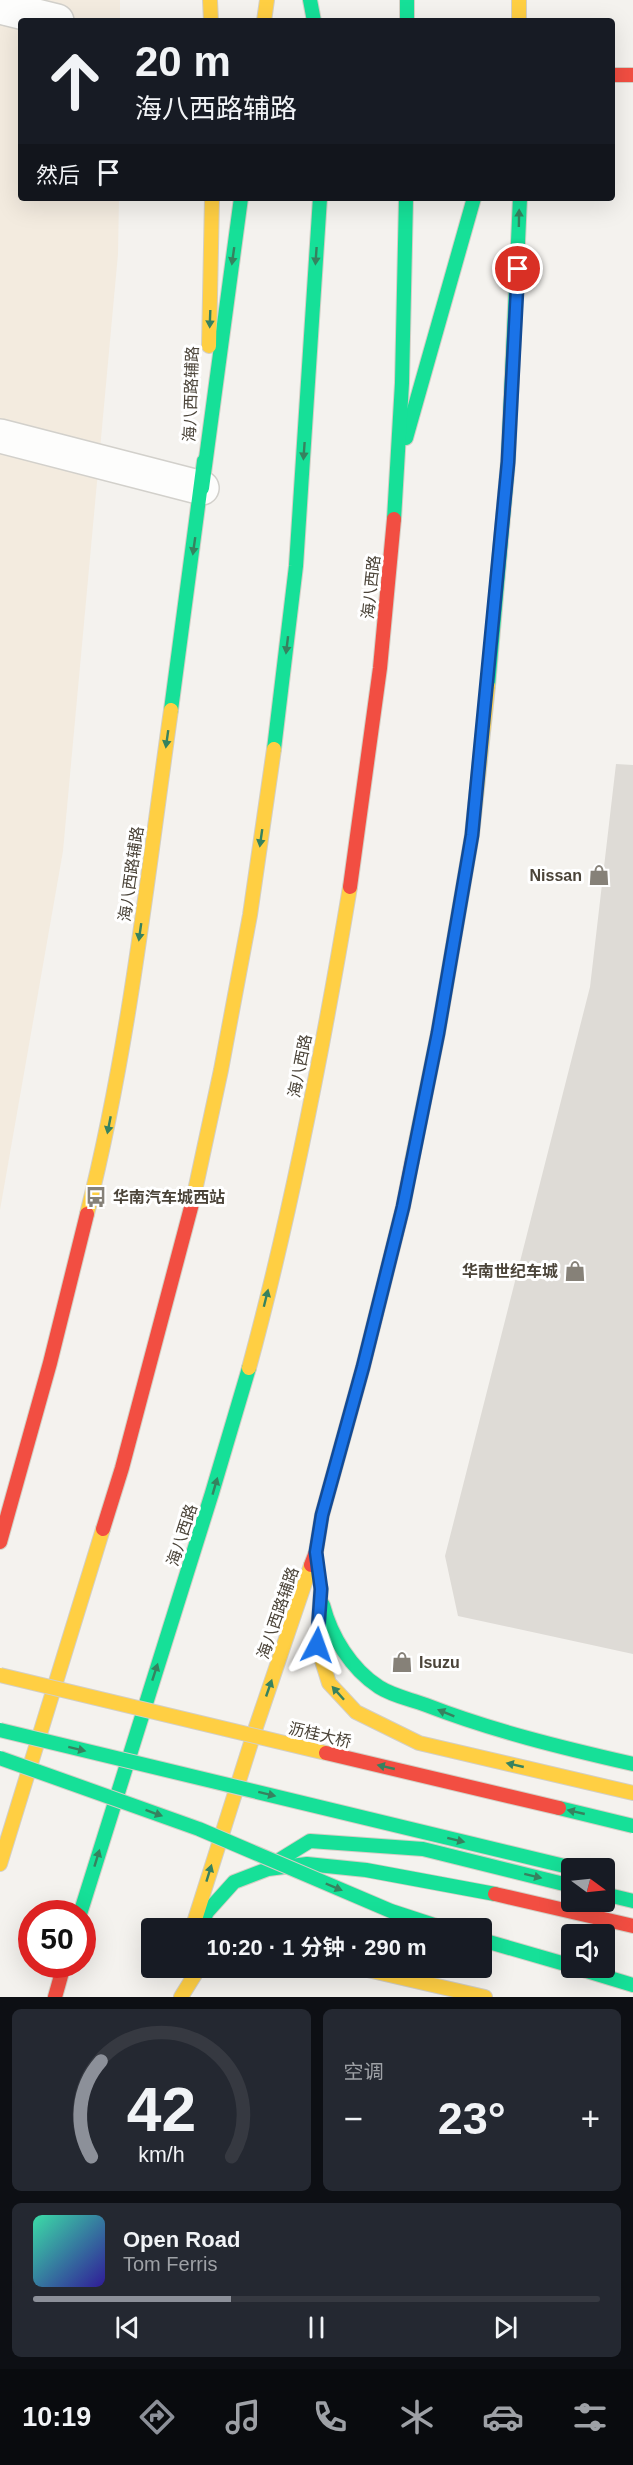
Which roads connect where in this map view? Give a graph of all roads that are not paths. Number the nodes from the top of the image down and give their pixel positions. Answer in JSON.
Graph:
{"nodes":[{"id":1,"x":210,"y":0,"type":"edge"},
{"id":2,"x":267,"y":0,"type":"edge"},
{"id":3,"x":310,"y":0,"type":"edge"},
{"id":4,"x":408,"y":0,"type":"edge"},
{"id":5,"x":519,"y":0,"type":"edge"},
{"id":6,"x":0,"y":7,"type":"edge"},
{"id":7,"x":45,"y":18,"type":"edge"},
{"id":8,"x":211,"y":18,"type":"edge"},
{"id":9,"x":264,"y":18,"type":"edge"},
{"id":10,"x":313,"y":18,"type":"edge"},
{"id":11,"x":407,"y":18,"type":"edge"},
{"id":12,"x":519,"y":18,"type":"edge"},
{"id":13,"x":615,"y":75,"type":"edge"},
{"id":14,"x":633,"y":75,"type":"edge"},
{"id":15,"x":212,"y":201,"type":"edge"},
{"id":16,"x":241,"y":201,"type":"edge"},
{"id":17,"x":320,"y":201,"type":"edge"},
{"id":18,"x":406,"y":201,"type":"edge"},
{"id":19,"x":473,"y":201,"type":"edge"},
{"id":20,"x":520,"y":201,"type":"edge"},
{"id":21,"x":0,"y":436,"type":"edge"},
{"id":22,"x":396,"y":471,"type":"junction"},
{"id":23,"x":202,"y":488,"type":"junction"},
{"id":24,"x":3,"y":1526,"type":"edge"},
{"id":25,"x":0,"y":1542,"type":"edge"},
{"id":26,"x":316,"y":1552,"type":"junction"},
{"id":27,"x":321,"y":1589,"type":"junction"},
{"id":28,"x":0,"y":1675,"type":"edge"},
{"id":29,"x":0,"y":1730,"type":"edge"},
{"id":30,"x":0,"y":1758,"type":"edge"},
{"id":31,"x":633,"y":1764,"type":"edge"},
{"id":32,"x":633,"y":1793,"type":"edge"},
{"id":33,"x":633,"y":1826,"type":"edge"},
{"id":34,"x":0,"y":1864,"type":"edge"},
{"id":35,"x":561,"y":1865,"type":"edge"},
{"id":36,"x":257,"y":1874,"type":"junction"},
{"id":37,"x":561,"y":1883,"type":"edge"},
{"id":38,"x":615,"y":1897,"type":"edge"},
{"id":39,"x":84,"y":1900,"type":"edge"},
{"id":40,"x":633,"y":1901,"type":"edge"},
{"id":41,"x":195,"y":1918,"type":"edge"},
{"id":42,"x":204,"y":1918,"type":"edge"},
{"id":43,"x":412,"y":1918,"type":"edge"},
{"id":44,"x":633,"y":1926,"type":"edge"},
{"id":45,"x":492,"y":1943,"type":"edge"},
{"id":46,"x":561,"y":1963,"type":"edge"},
{"id":47,"x":60,"y":1978,"type":"edge"},
{"id":48,"x":176,"y":1978,"type":"dead end"},
{"id":49,"x":193,"y":1978,"type":"edge"},
{"id":50,"x":402,"y":1978,"type":"edge"},
{"id":51,"x":612,"y":1978,"type":"edge"},
{"id":52,"x":633,"y":1984,"type":"edge"},
{"id":53,"x":55,"y":1997,"type":"edge"},
{"id":54,"x":169,"y":1997,"type":"edge"},
{"id":55,"x":181,"y":1997,"type":"edge"},
{"id":56,"x":485,"y":1997,"type":"edge"}],
"edges":[{"from":1,"to":8,"type":"main road"},
{"from":2,"to":9,"type":"main road"},
{"from":3,"to":10,"type":"main road"},
{"from":4,"to":11,"type":"main road"},
{"from":5,"to":12,"type":"main road"},
{"from":6,"to":7,"type":"street"},
{"from":13,"to":14,"type":"main road"},
{"from":15,"to":23,"type":"main road","name":"海八西路辅路","one_way":true},
{"from":16,"to":23,"type":"main road","one_way":true},
{"from":17,"to":34,"type":"main road","one_way":true},
{"from":18,"to":22,"type":"main road","name":"海八西路"},
{"from":19,"to":22,"type":"main road"},
{"from":26,"to":20,"type":"main road","name":"海八西路辅路","one_way":true},
{"from":21,"to":23,"type":"street"},
{"from":39,"to":22,"type":"main road","name":"海八西路","one_way":true},
{"from":23,"to":24,"type":"main road","name":"海八西路辅路","one_way":true},
{"from":24,"to":25,"type":"main road","name":"海八西路辅路"},
{"from":26,"to":27,"type":"main road"},
{"from":41,"to":26,"type":"main road","name":"海八西路辅路","one_way":true},
{"from":31,"to":27,"type":"main road","one_way":true},
{"from":32,"to":27,"type":"main road","one_way":true},
{"from":33,"to":28,"type":"main road","name":"沥桂大桥","one_way":true,"bridge":true},
{"from":29,"to":35,"type":"main road","one_way":true,"bridge":true},
{"from":30,"to":43,"type":"main road","one_way":true,"bridge":true},
{"from":36,"to":37,"type":"main road","one_way":true},
{"from":36,"to":42,"type":"main road"},
{"from":36,"to":44,"type":"main road"},
{"from":38,"to":40,"type":"main road"},
{"from":45,"to":46,"type":"main road"},
{"from":47,"to":53,"type":"main road"},
{"from":48,"to":54,"type":"main road"},
{"from":49,"to":55,"type":"main road"},
{"from":50,"to":56,"type":"main road"},
{"from":51,"to":52,"type":"main road"}]}
